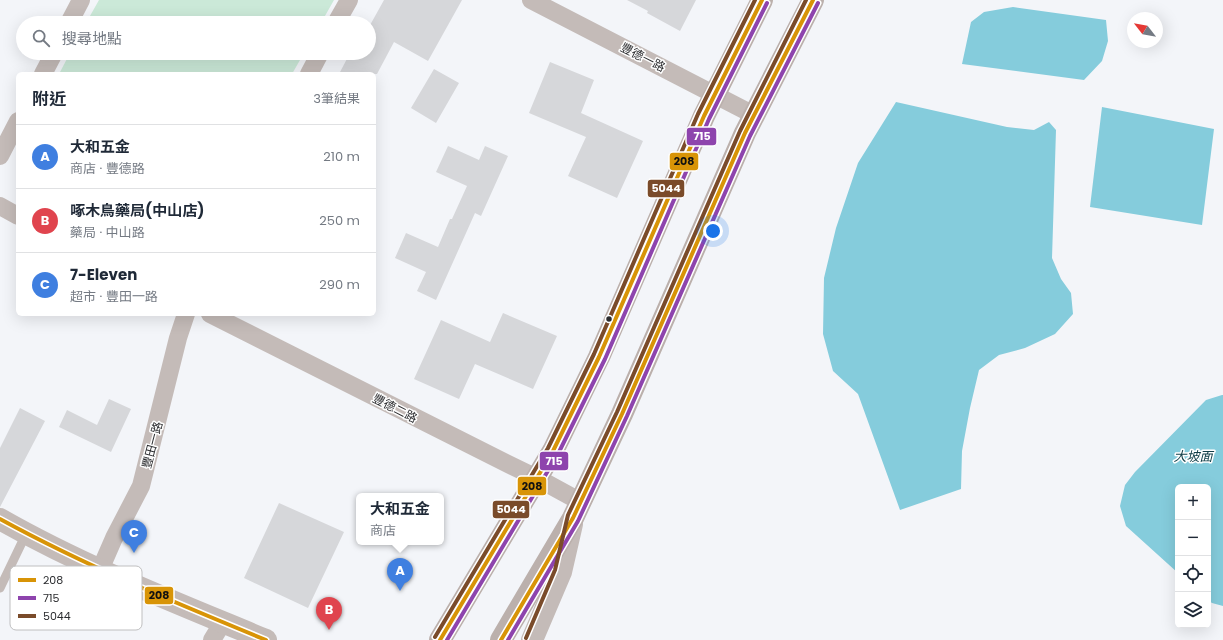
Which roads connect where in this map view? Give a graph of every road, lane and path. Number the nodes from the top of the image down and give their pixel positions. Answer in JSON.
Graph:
{"nodes":[{"id":1,"x":81,"y":0,"type":"edge"},
{"id":2,"x":349,"y":0,"type":"edge"},
{"id":3,"x":531,"y":0,"type":"edge"},
{"id":4,"x":762,"y":0,"type":"edge"},
{"id":5,"x":813,"y":0,"type":"edge"},
{"id":6,"x":73,"y":16,"type":"edge"},
{"id":7,"x":340,"y":16,"type":"edge"},
{"id":8,"x":50,"y":60,"type":"edge"},
{"id":9,"x":316,"y":60,"type":"edge"},
{"id":10,"x":44,"y":72,"type":"edge"},
{"id":11,"x":310,"y":72,"type":"edge"},
{"id":12,"x":714,"y":94,"type":"junction"},
{"id":13,"x":754,"y":115,"type":"junction"},
{"id":14,"x":16,"y":125,"type":"edge"},
{"id":15,"x":0,"y":156,"type":"edge"},
{"id":16,"x":0,"y":206,"type":"edge"},
{"id":17,"x":16,"y":215,"type":"edge"},
{"id":18,"x":185,"y":316,"type":"edge"},
{"id":19,"x":214,"y":316,"type":"edge"},
{"id":20,"x":538,"y":478,"type":"junction"},
{"id":21,"x":577,"y":510,"type":"junction"},
{"id":22,"x":0,"y":519,"type":"edge"},
{"id":23,"x":26,"y":534,"type":"junction"},
{"id":24,"x":11,"y":566,"type":"edge"},
{"id":25,"x":92,"y":566,"type":"edge"},
{"id":26,"x":102,"y":566,"type":"edge"},
{"id":27,"x":10,"y":567,"type":"edge"},
{"id":28,"x":0,"y":588,"type":"edge"},
{"id":29,"x":142,"y":592,"type":"edge"},
{"id":30,"x":218,"y":631,"type":"edge"},
{"id":31,"x":266,"y":640,"type":"edge"},
{"id":32,"x":440,"y":640,"type":"edge"},
{"id":33,"x":501,"y":640,"type":"edge"},
{"id":34,"x":532,"y":640,"type":"edge"}],
"edges":[{"from":1,"to":6,"type":"street"},
{"from":2,"to":7,"type":"street"},
{"from":3,"to":12,"type":"street","name":"豐德一路"},
{"from":4,"to":12,"type":"main road"},
{"from":5,"to":13,"type":"main road"},
{"from":8,"to":10,"type":"street"},
{"from":9,"to":11,"type":"street"},
{"from":12,"to":13,"type":"street","name":"豐德一路"},
{"from":12,"to":20,"type":"main road"},
{"from":13,"to":21,"type":"main road"},
{"from":14,"to":15,"type":"street"},
{"from":16,"to":17,"type":"street"},
{"from":18,"to":26,"type":"street","name":"豐田一路"},
{"from":19,"to":20,"type":"street","name":"豐德二路"},
{"from":20,"to":21,"type":"street","name":"豐德二路"},
{"from":20,"to":32,"type":"main road"},
{"from":21,"to":33,"type":"main road"},
{"from":21,"to":34,"type":"street"},
{"from":22,"to":23,"type":"street"},
{"from":23,"to":24,"type":"lane"},
{"from":23,"to":25,"type":"street"},
{"from":27,"to":28,"type":"lane"},
{"from":29,"to":30,"type":"street"},
{"from":30,"to":31,"type":"street"}]}
